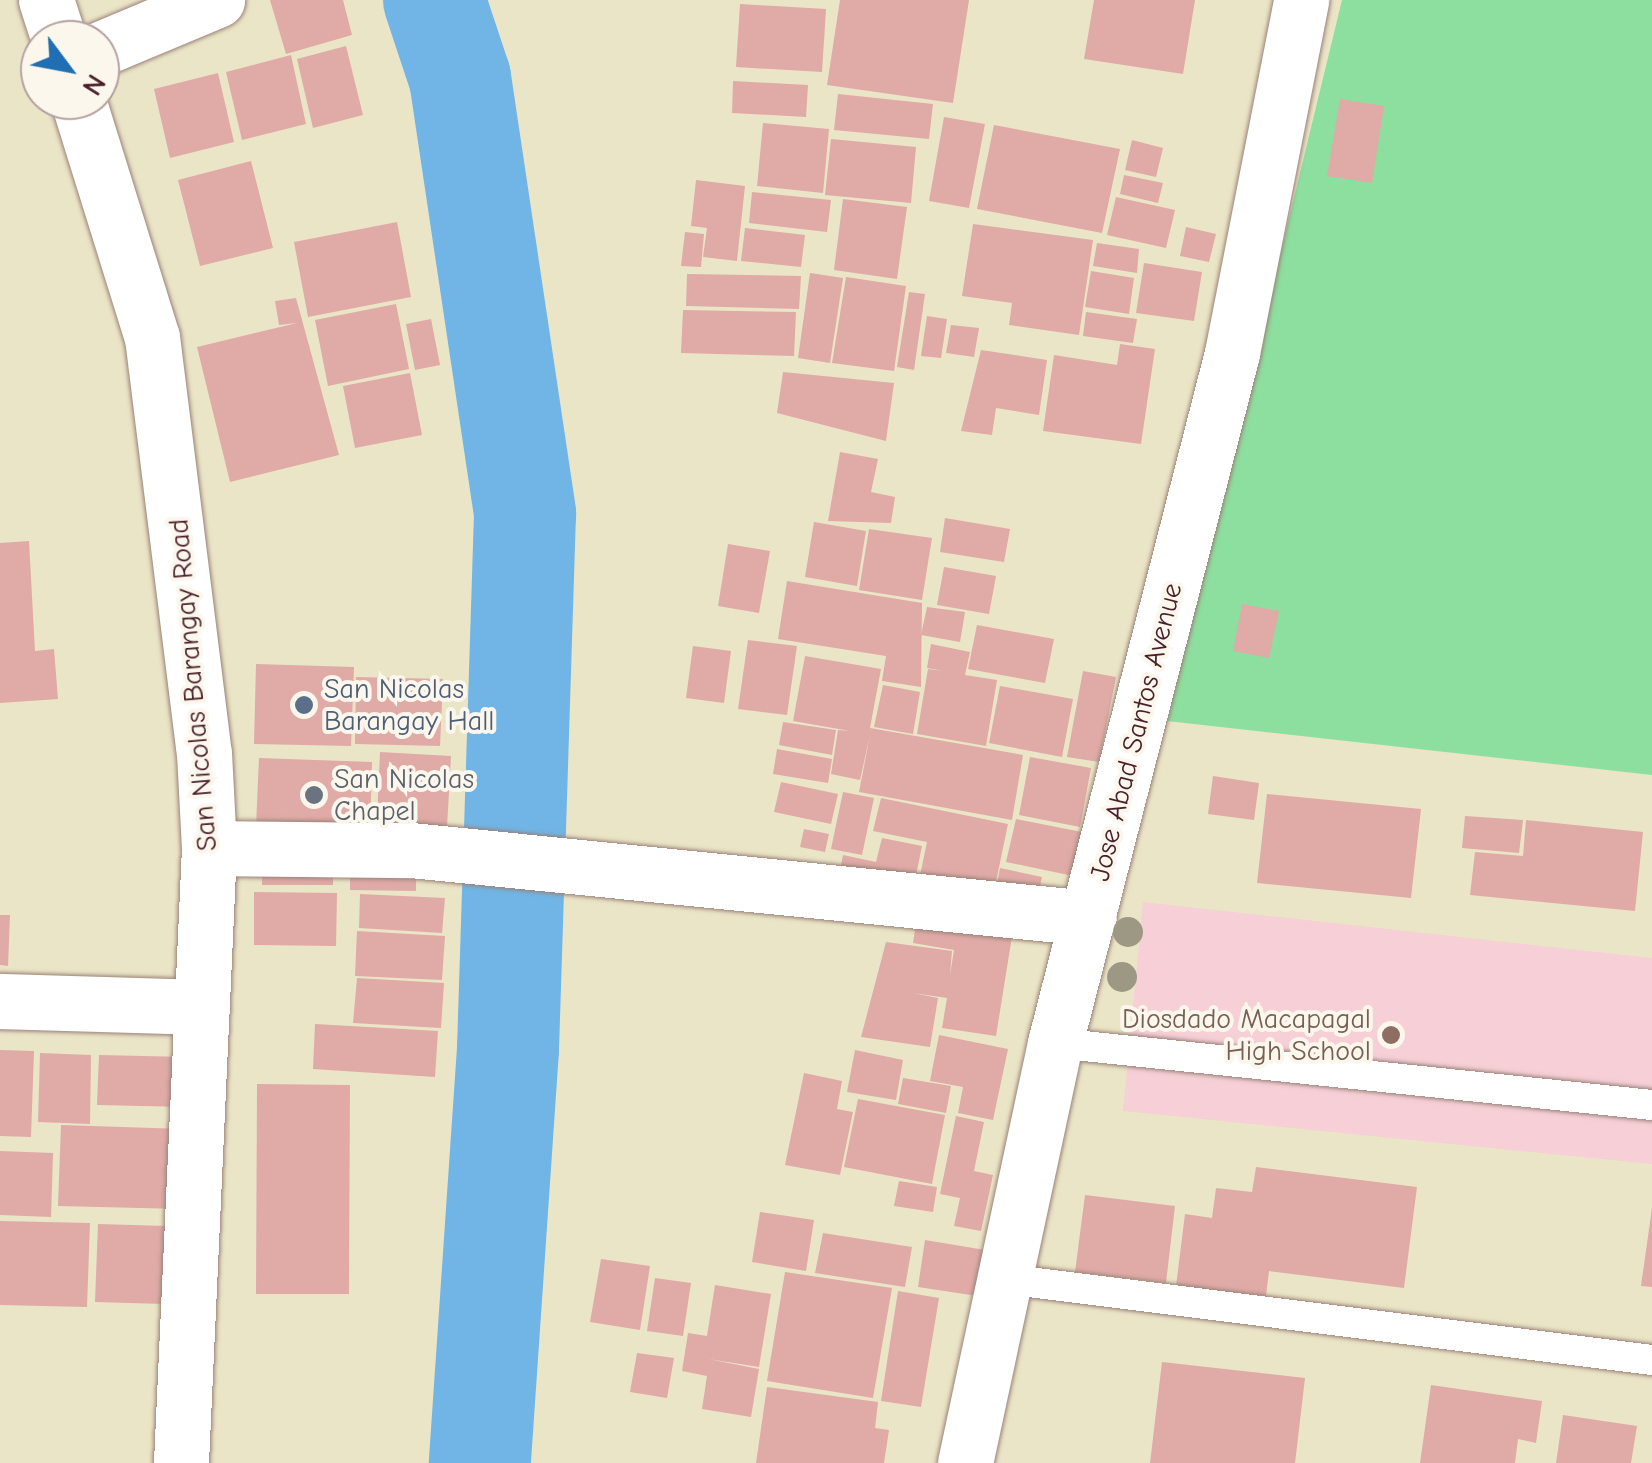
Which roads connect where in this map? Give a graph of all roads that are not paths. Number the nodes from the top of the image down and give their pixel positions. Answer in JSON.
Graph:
{"nodes":[{"id":1,"x":218,"y":0,"type":"edge"},
{"id":2,"x":1302,"y":0,"type":"edge"},
{"id":3,"x":120,"y":41,"type":"edge"},
{"id":4,"x":84,"y":120,"type":"edge"},
{"id":5,"x":208,"y":848,"type":"junction"},
{"id":6,"x":1088,"y":918,"type":"junction"},
{"id":7,"x":0,"y":1001,"type":"edge"},
{"id":8,"x":202,"y":1007,"type":"junction"},
{"id":9,"x":1055,"y":1043,"type":"junction"},
{"id":10,"x":1652,"y":1105,"type":"edge"},
{"id":11,"x":1004,"y":1279,"type":"junction"},
{"id":12,"x":1652,"y":1360,"type":"edge"},
{"id":13,"x":180,"y":1463,"type":"edge"},
{"id":14,"x":966,"y":1463,"type":"edge"}],
"edges":[{"from":1,"to":3,"type":"main road"},
{"from":2,"to":6,"type":"main road","name":"Jose Abad Santos Avenue"},
{"from":4,"to":5,"type":"main road","name":"San Nicolas Barangay Road"},
{"from":5,"to":6,"type":"main road"},
{"from":5,"to":8,"type":"main road","name":"San Nicolas Barangay Road"},
{"from":6,"to":9,"type":"main road","name":"Jose Abad Santos Avenue"},
{"from":7,"to":8,"type":"main road"},
{"from":8,"to":13,"type":"main road","name":"San Nicolas Barangay Road"},
{"from":9,"to":10,"type":"lane"},
{"from":9,"to":11,"type":"main road","name":"Jose Abad Santos Avenue"},
{"from":11,"to":12,"type":"lane"},
{"from":11,"to":14,"type":"main road","name":"Jose Abad Santos Avenue"}]}
